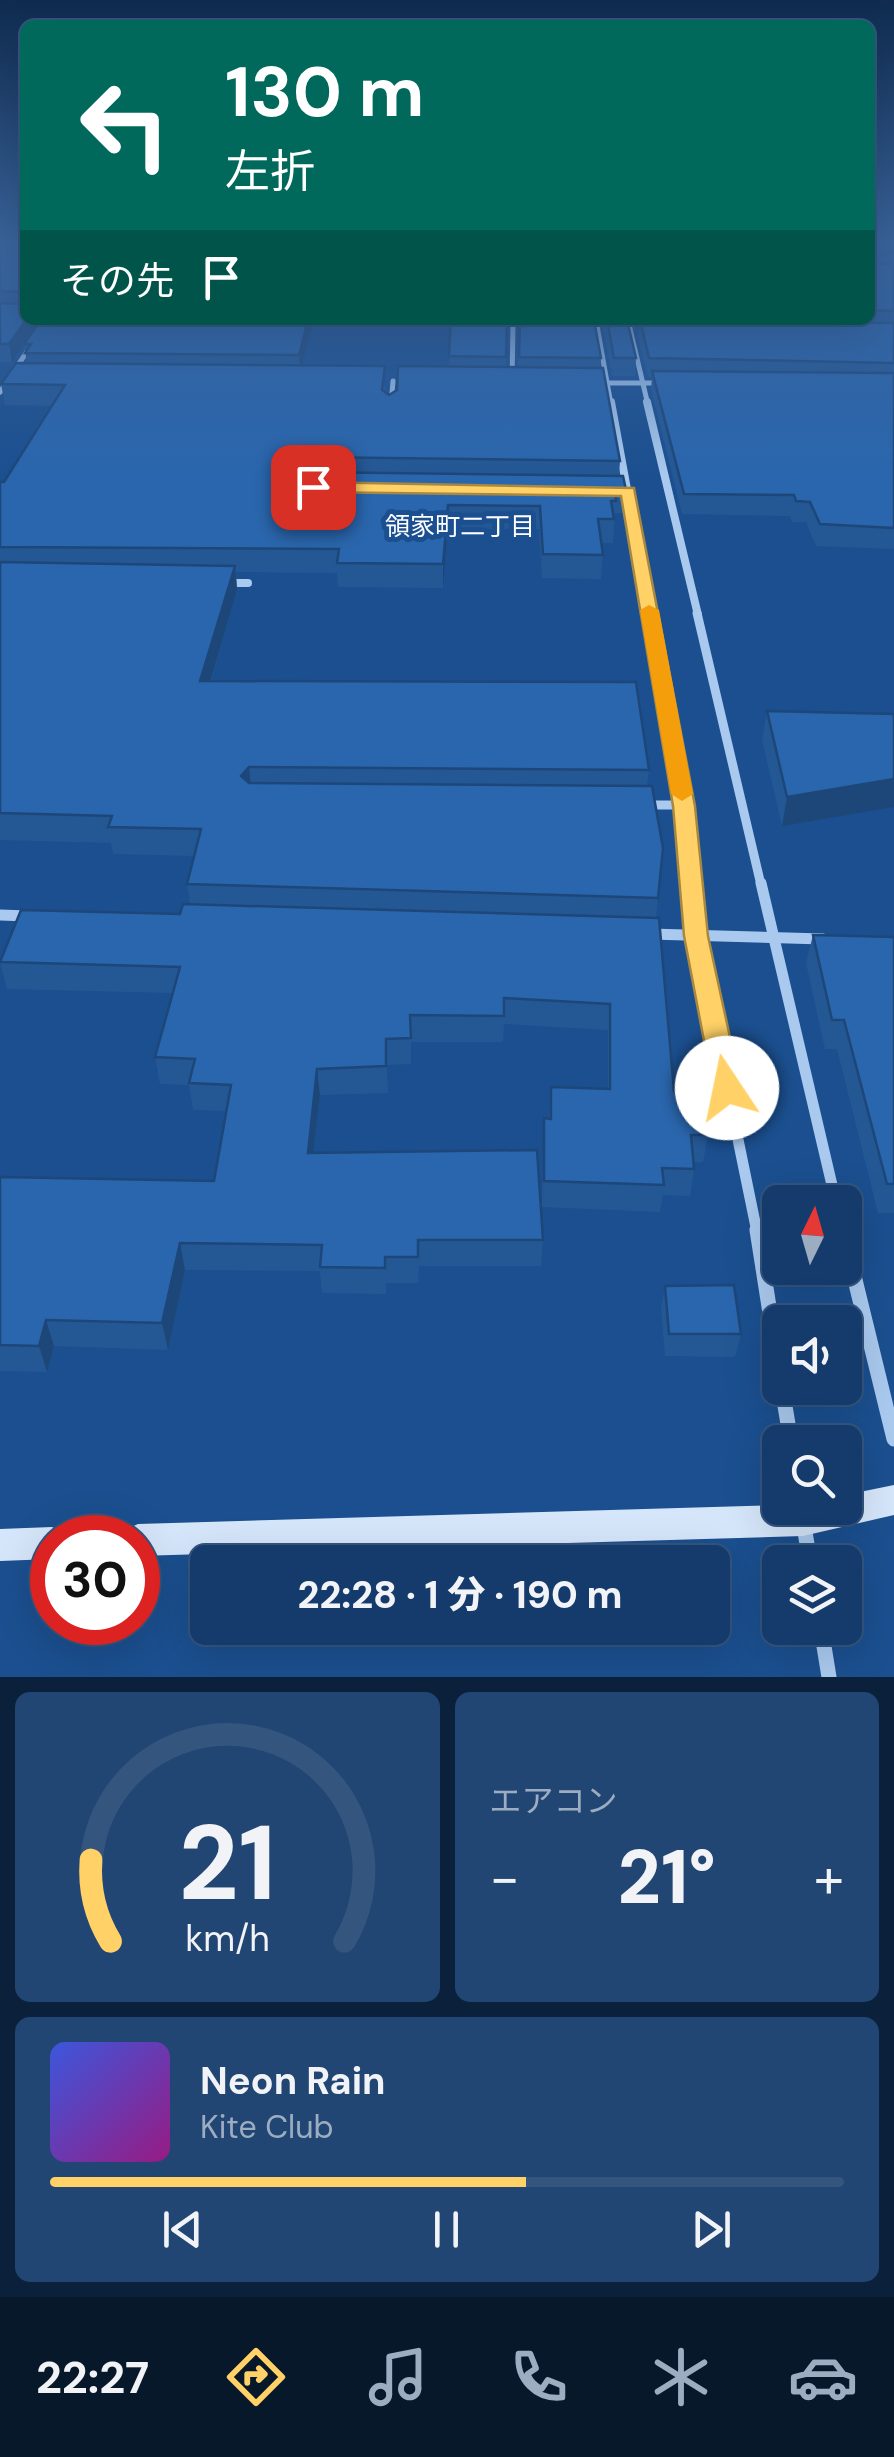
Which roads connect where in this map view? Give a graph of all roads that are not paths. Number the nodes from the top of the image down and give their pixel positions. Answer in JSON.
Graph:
{"nodes":[{"id":1,"x":45,"y":325,"type":"edge"},
{"id":2,"x":512,"y":325,"type":"edge"},
{"id":3,"x":597,"y":325,"type":"edge"},
{"id":4,"x":629,"y":326,"type":"edge"},
{"id":5,"x":649,"y":331,"type":"edge"},
{"id":6,"x":0,"y":378,"type":"edge"},
{"id":7,"x":10,"y":378,"type":"junction"},
{"id":8,"x":29,"y":378,"type":"edge"},
{"id":9,"x":374,"y":380,"type":"edge"},
{"id":10,"x":393,"y":381,"type":"junction"},
{"id":11,"x":413,"y":381,"type":"edge"},
{"id":12,"x":492,"y":382,"type":"edge"},
{"id":13,"x":512,"y":382,"type":"junction"},
{"id":14,"x":531,"y":382,"type":"edge"},
{"id":15,"x":589,"y":382,"type":"edge"},
{"id":16,"x":608,"y":382,"type":"junction"},
{"id":17,"x":641,"y":383,"type":"junction"},
{"id":18,"x":680,"y":383,"type":"edge"},
{"id":19,"x":0,"y":392,"type":"edge"},
{"id":20,"x":390,"y":410,"type":"edge"},
{"id":21,"x":609,"y":491,"type":"edge"},
{"id":22,"x":628,"y":491,"type":"junction"},
{"id":23,"x":210,"y":582,"type":"edge"},
{"id":24,"x":248,"y":583,"type":"dead end"},
{"id":25,"x":625,"y":805,"type":"edge"},
{"id":26,"x":684,"y":806,"type":"junction"},
{"id":27,"x":0,"y":915,"type":"edge"},
{"id":28,"x":40,"y":916,"type":"edge"},
{"id":29,"x":636,"y":934,"type":"edge"},
{"id":30,"x":696,"y":936,"type":"junction"},
{"id":31,"x":772,"y":938,"type":"junction"},
{"id":32,"x":842,"y":940,"type":"edge"},
{"id":33,"x":832,"y":1185,"type":"edge"},
{"id":34,"x":856,"y":1285,"type":"edge"},
{"id":35,"x":769,"y":1305,"type":"edge"},
{"id":36,"x":894,"y":1438,"type":"edge"},
{"id":37,"x":894,"y":1500,"type":"edge"},
{"id":38,"x":862,"y":1505,"type":"edge"},
{"id":39,"x":762,"y":1516,"type":"edge"},
{"id":40,"x":160,"y":1539,"type":"edge"},
{"id":41,"x":30,"y":1544,"type":"edge"},
{"id":42,"x":0,"y":1545,"type":"edge"},
{"id":43,"x":824,"y":1645,"type":"edge"},
{"id":44,"x":830,"y":1677,"type":"edge"}],
"edges":[{"from":1,"to":7,"type":"street"},
{"from":2,"to":13,"type":"street"},
{"from":3,"to":16,"type":"street"},
{"from":4,"to":5,"type":"street"},
{"from":4,"to":17,"type":"street"},
{"from":6,"to":7,"type":"street"},
{"from":7,"to":8,"type":"street"},
{"from":7,"to":19,"type":"street"},
{"from":9,"to":10,"type":"street"},
{"from":10,"to":11,"type":"street"},
{"from":10,"to":20,"type":"street"},
{"from":12,"to":13,"type":"street"},
{"from":13,"to":14,"type":"street"},
{"from":15,"to":16,"type":"street"},
{"from":16,"to":17,"type":"street"},
{"from":16,"to":22,"type":"street"},
{"from":17,"to":18,"type":"street"},
{"from":17,"to":31,"type":"street"},
{"from":21,"to":22,"type":"street"},
{"from":22,"to":26,"type":"street"},
{"from":23,"to":24,"type":"street"},
{"from":25,"to":26,"type":"street"},
{"from":26,"to":30,"type":"street"},
{"from":27,"to":28,"type":"street"},
{"from":29,"to":30,"type":"street"},
{"from":30,"to":31,"type":"street"},
{"from":30,"to":35,"type":"street"},
{"from":31,"to":32,"type":"street"},
{"from":31,"to":33,"type":"street"},
{"from":34,"to":36,"type":"street"},
{"from":37,"to":38,"type":"street"},
{"from":39,"to":40,"type":"street"},
{"from":41,"to":42,"type":"street"},
{"from":43,"to":44,"type":"street"}]}
